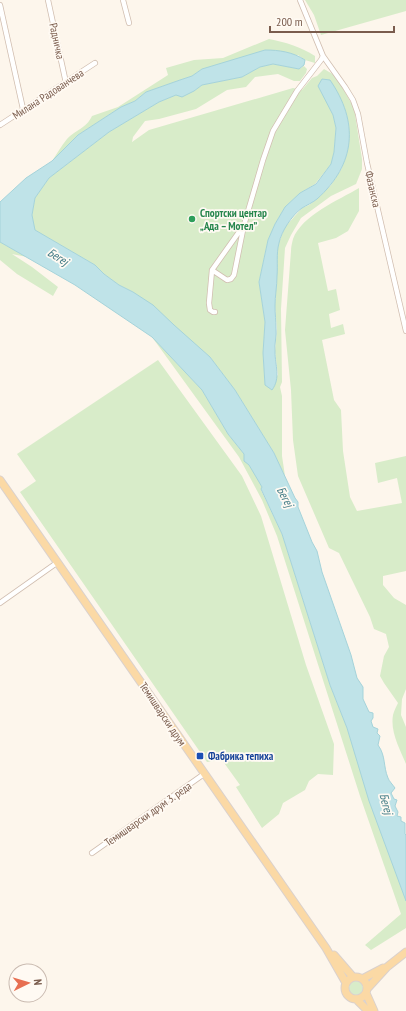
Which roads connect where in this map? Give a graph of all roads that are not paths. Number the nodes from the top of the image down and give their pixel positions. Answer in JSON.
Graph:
{"nodes":[{"id":1,"x":48,"y":0,"type":"edge"},
{"id":2,"x":123,"y":0,"type":"edge"},
{"id":3,"x":300,"y":0,"type":"edge"},
{"id":4,"x":0,"y":5,"type":"edge"},
{"id":5,"x":129,"y":22,"type":"dead end"},
{"id":6,"x":323,"y":56,"type":"junction"},
{"id":7,"x":95,"y":63,"type":"dead end"},
{"id":8,"x":66,"y":83,"type":"junction"},
{"id":9,"x":23,"y":109,"type":"junction"},
{"id":10,"x":0,"y":124,"type":"edge"},
{"id":11,"x":244,"y":225,"type":"junction"},
{"id":12,"x":212,"y":270,"type":"junction"},
{"id":13,"x":215,"y":312,"type":"dead end"},
{"id":14,"x":406,"y":331,"type":"edge"},
{"id":15,"x":1,"y":483,"type":"edge"},
{"id":16,"x":58,"y":562,"type":"junction"},
{"id":17,"x":0,"y":603,"type":"edge"},
{"id":18,"x":204,"y":774,"type":"junction"},
{"id":19,"x":92,"y":853,"type":"dead end"},
{"id":20,"x":326,"y":948,"type":"junction"},
{"id":21,"x":406,"y":952,"type":"edge"},
{"id":22,"x":387,"y":967,"type":"junction"},
{"id":23,"x":353,"y":977,"type":"junction"},
{"id":24,"x":362,"y":979,"type":"junction"},
{"id":25,"x":346,"y":983,"type":"junction"},
{"id":26,"x":366,"y":991,"type":"junction"},
{"id":27,"x":356,"y":999,"type":"junction"},
{"id":28,"x":368,"y":1011,"type":"edge"},
{"id":29,"x":374,"y":1011,"type":"edge"}],
"edges":[{"from":1,"to":8,"type":"street","name":"Радничка"},
{"from":2,"to":5,"type":"street"},
{"from":3,"to":6,"type":"street","name":"Фазанска"},
{"from":4,"to":9,"type":"street"},
{"from":6,"to":11,"type":"street"},
{"from":6,"to":14,"type":"street","name":"Фазанска"},
{"from":7,"to":8,"type":"street","name":"Милана Радованчева"},
{"from":8,"to":9,"type":"street","name":"Милана Радованчева"},
{"from":9,"to":10,"type":"street","name":"Милана Радованчева"},
{"from":11,"to":12,"type":"street"},
{"from":11,"to":12,"type":"street"},
{"from":12,"to":13,"type":"street"},
{"from":15,"to":16,"type":"main road","name":"Темишварски друм"},
{"from":16,"to":17,"type":"street"},
{"from":16,"to":18,"type":"main road","name":"Темишварски друм"},
{"from":18,"to":19,"type":"street","name":"Темишварски друм 3. реда"},
{"from":18,"to":20,"type":"main road","name":"Темишварски друм"},
{"from":20,"to":23,"type":"main road","name":"Темишварски друм"},
{"from":20,"to":25,"type":"main road","name":"Темишварски друм"},
{"from":21,"to":22,"type":"main road"},
{"from":22,"to":24,"type":"main road"},
{"from":22,"to":26,"type":"main road"},
{"from":23,"to":24,"type":"main road"},
{"from":23,"to":25,"type":"main road"},
{"from":24,"to":26,"type":"main road"},
{"from":25,"to":27,"type":"main road"},
{"from":26,"to":27,"type":"main road"},
{"from":26,"to":29,"type":"main road"},
{"from":27,"to":28,"type":"main road"}]}
